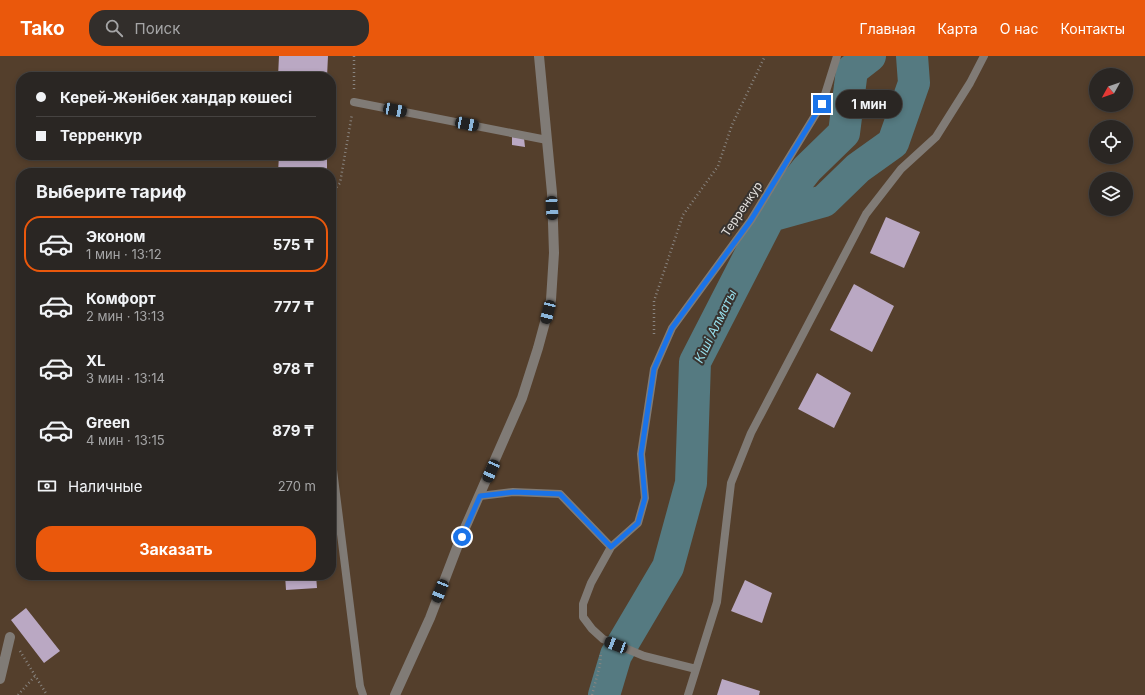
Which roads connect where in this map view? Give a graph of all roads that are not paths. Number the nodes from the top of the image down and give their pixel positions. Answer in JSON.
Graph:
{"nodes":[{"id":1,"x":538,"y":56,"type":"edge"},
{"id":2,"x":837,"y":56,"type":"edge"},
{"id":3,"x":984,"y":56,"type":"edge"},
{"id":4,"x":354,"y":102,"type":"road end"},
{"id":5,"x":547,"y":140,"type":"junction"},
{"id":6,"x":336,"y":494,"type":"edge"},
{"id":7,"x":480,"y":496,"type":"junction"},
{"id":8,"x":611,"y":547,"type":"junction"},
{"id":9,"x":10,"y":637,"type":"road end"},
{"id":10,"x":696,"y":669,"type":"junction"},
{"id":11,"x":0,"y":679,"type":"edge"},
{"id":12,"x":363,"y":695,"type":"edge"},
{"id":13,"x":395,"y":695,"type":"edge"},
{"id":14,"x":688,"y":695,"type":"edge"}],
"edges":[{"from":1,"to":5,"type":"main road"},
{"from":2,"to":8,"type":"lane","name":"Терренкур"},
{"from":3,"to":10,"type":"lane"},
{"from":4,"to":5,"type":"lane"},
{"from":5,"to":7,"type":"main road"},
{"from":6,"to":12,"type":"lane"},
{"from":7,"to":8,"type":"lane"},
{"from":7,"to":13,"type":"main road"},
{"from":8,"to":10,"type":"lane","name":"Терренкур"},
{"from":9,"to":11,"type":"main road"},
{"from":10,"to":14,"type":"lane"}]}
